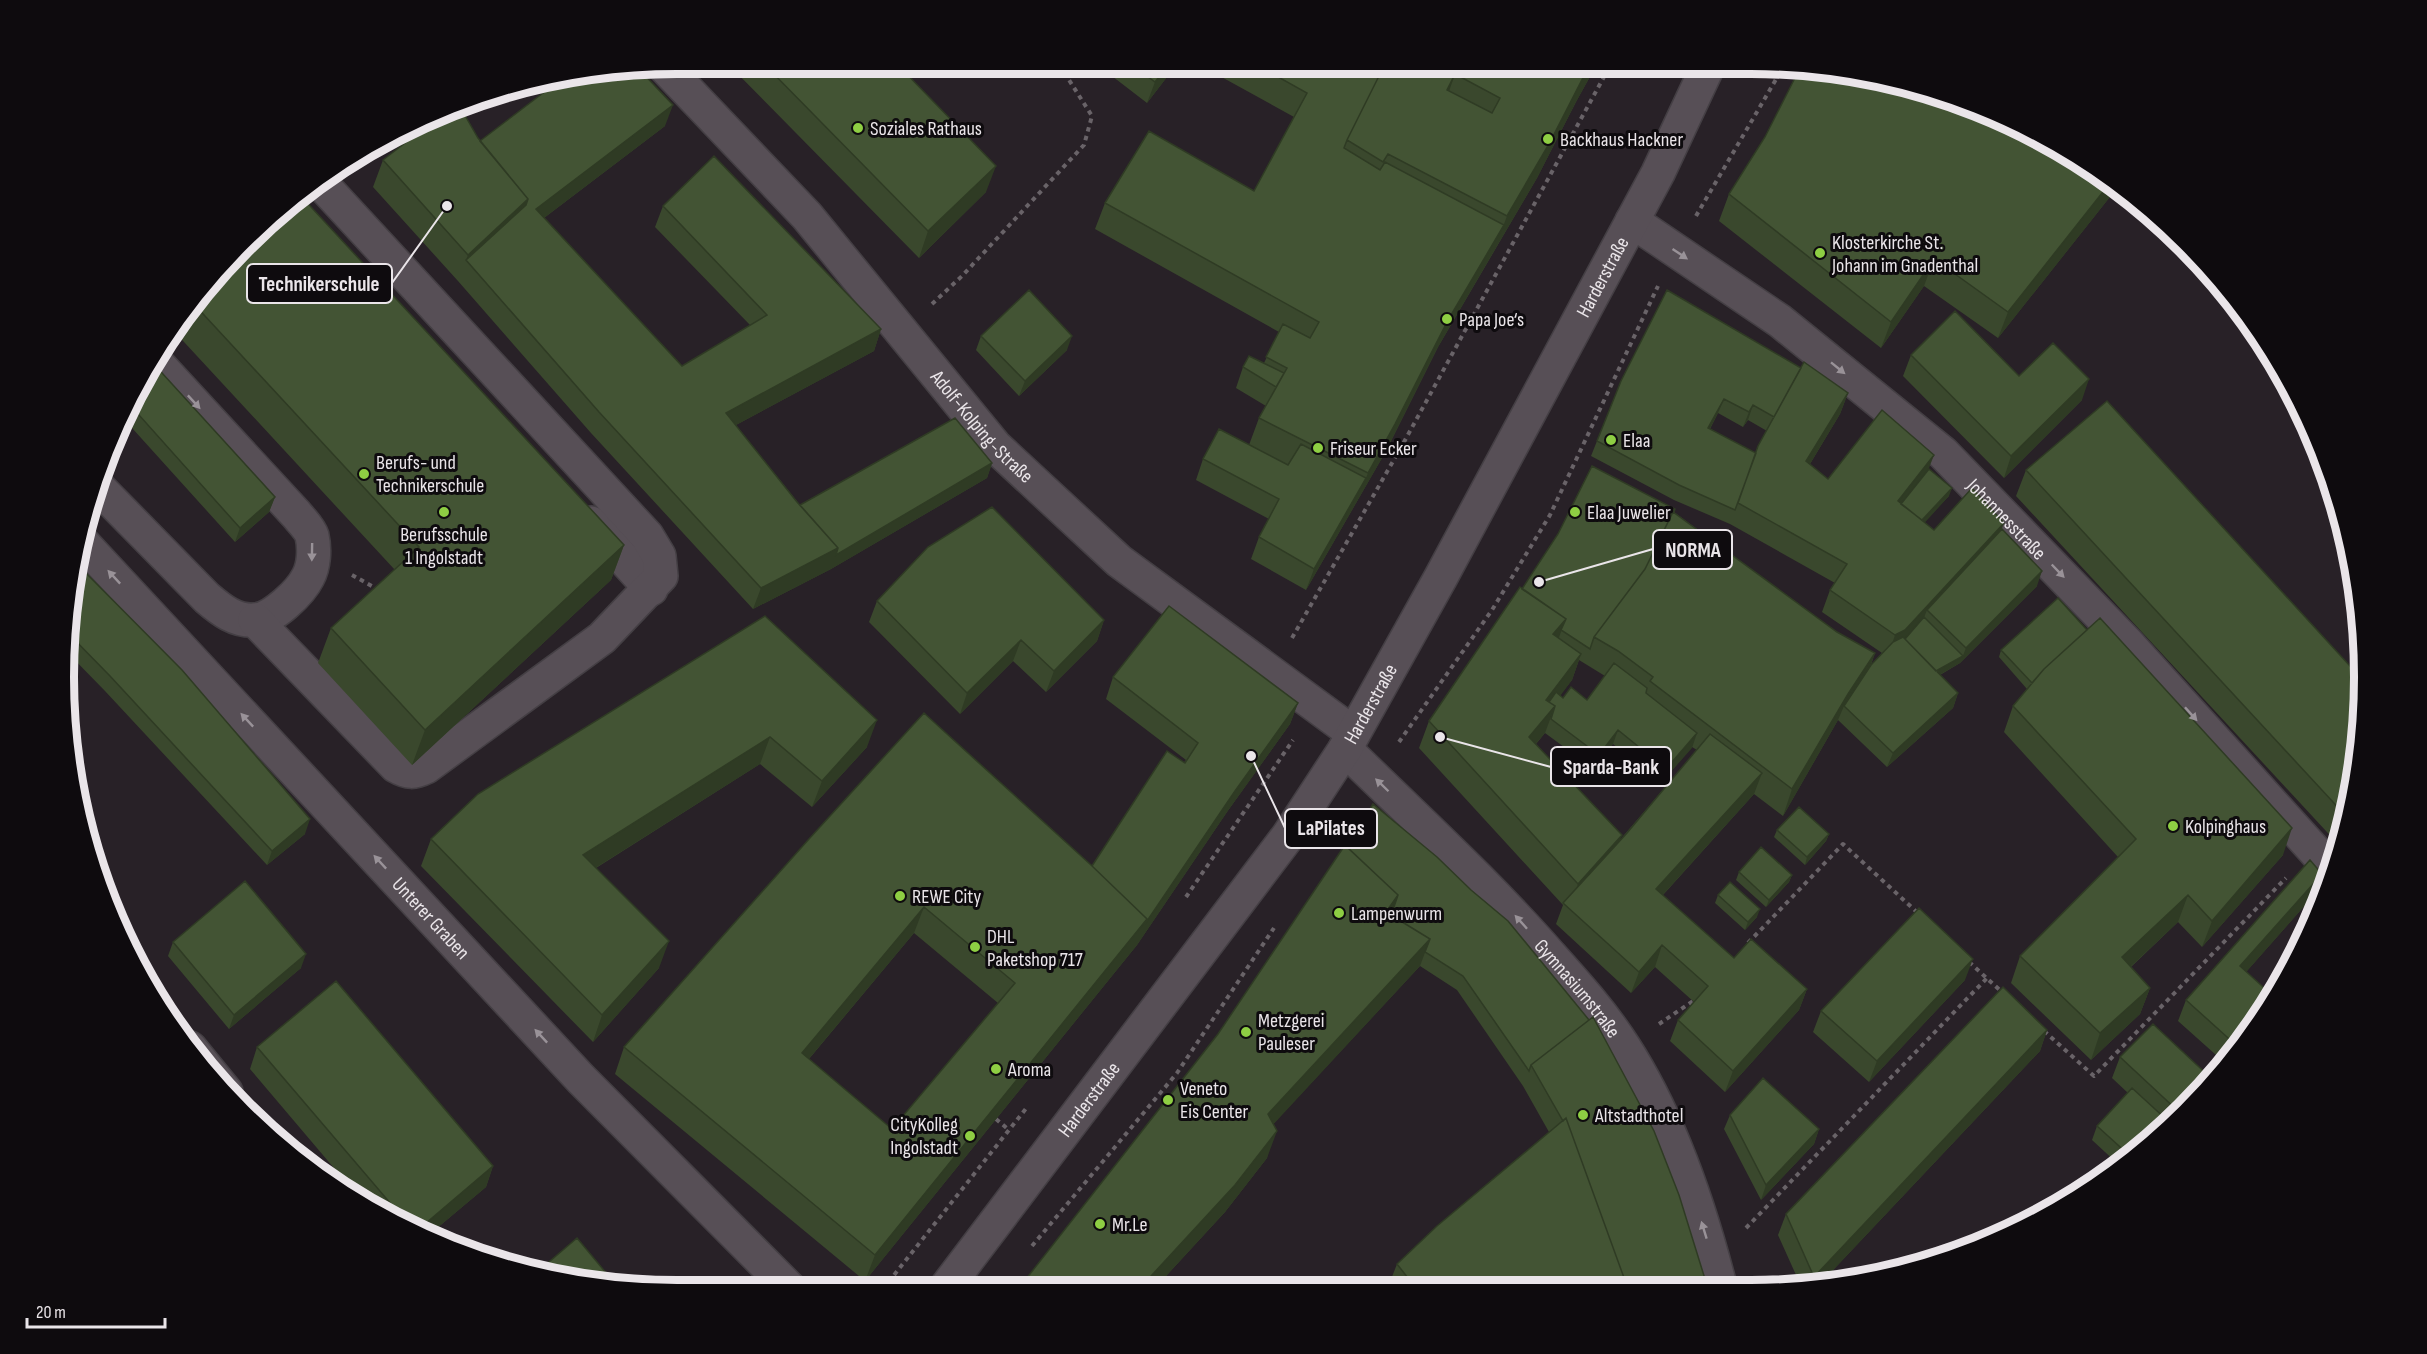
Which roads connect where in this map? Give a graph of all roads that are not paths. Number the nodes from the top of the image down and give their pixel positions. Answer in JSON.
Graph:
{"nodes":[{"id":1,"x":672,"y":74,"type":"edge"},
{"id":2,"x":1704,"y":74,"type":"edge"},
{"id":3,"x":325,"y":187,"type":"edge"},
{"id":4,"x":1632,"y":221,"type":"junction"},
{"id":5,"x":160,"y":366,"type":"edge"},
{"id":6,"x":103,"y":492,"type":"edge"},
{"id":7,"x":572,"y":502,"type":"edge"},
{"id":8,"x":88,"y":548,"type":"edge"},
{"id":9,"x":651,"y":589,"type":"junction"},
{"id":10,"x":255,"y":620,"type":"junction"},
{"id":11,"x":1349,"y":741,"type":"junction"},
{"id":12,"x":2323,"y":860,"type":"edge"},
{"id":13,"x":1717,"y":1274,"type":"edge"},
{"id":14,"x":782,"y":1280,"type":"edge"},
{"id":15,"x":952,"y":1280,"type":"edge"}],
"edges":[{"from":1,"to":11,"type":"street","name":"Adolf-Kolping-Straße"},
{"from":2,"to":4,"type":"street","name":"Harderstraße"},
{"from":3,"to":9,"type":"street"},
{"from":4,"to":11,"type":"street","name":"Harderstraße"},
{"from":4,"to":12,"type":"street","name":"Johannesstraße","one_way":true},
{"from":5,"to":10,"type":"street","one_way":true},
{"from":6,"to":10,"type":"street"},
{"from":7,"to":9,"type":"street"},
{"from":14,"to":8,"type":"street","name":"Unterer Graben","one_way":true},
{"from":9,"to":10,"type":"street"},
{"from":13,"to":11,"type":"street","name":"Gymnasiumstraße","one_way":true},
{"from":11,"to":15,"type":"street","name":"Harderstraße"}]}
